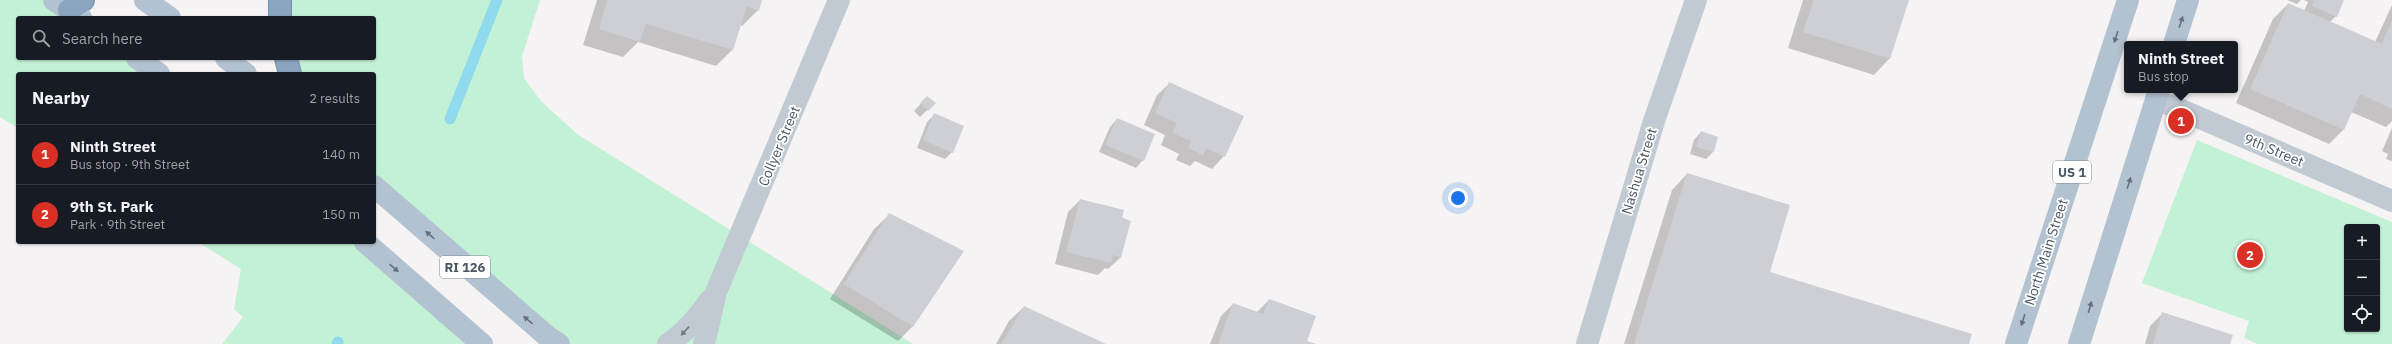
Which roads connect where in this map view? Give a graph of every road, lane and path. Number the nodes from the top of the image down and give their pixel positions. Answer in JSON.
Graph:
{"nodes":[{"id":1,"x":145,"y":0,"type":"edge"},
{"id":2,"x":280,"y":0,"type":"edge"},
{"id":3,"x":839,"y":0,"type":"edge"},
{"id":4,"x":1696,"y":0,"type":"edge"},
{"id":5,"x":2128,"y":0,"type":"edge"},
{"id":6,"x":2188,"y":0,"type":"edge"},
{"id":7,"x":167,"y":16,"type":"edge"},
{"id":8,"x":280,"y":16,"type":"edge"},
{"id":9,"x":2175,"y":41,"type":"edge"},
{"id":10,"x":140,"y":60,"type":"edge"},
{"id":11,"x":228,"y":60,"type":"edge"},
{"id":12,"x":286,"y":60,"type":"edge"},
{"id":13,"x":156,"y":72,"type":"edge"},
{"id":14,"x":244,"y":72,"type":"edge"},
{"id":15,"x":290,"y":72,"type":"edge"},
{"id":16,"x":2157,"y":94,"type":"edge"},
{"id":17,"x":376,"y":188,"type":"edge"},
{"id":18,"x":2392,"y":201,"type":"edge"},
{"id":19,"x":367,"y":244,"type":"edge"},
{"id":20,"x":716,"y":292,"type":"junction"},
{"id":21,"x":482,"y":344,"type":"edge"},
{"id":22,"x":559,"y":344,"type":"edge"},
{"id":23,"x":668,"y":344,"type":"edge"},
{"id":24,"x":704,"y":344,"type":"edge"},
{"id":25,"x":1587,"y":344,"type":"edge"},
{"id":26,"x":2016,"y":344,"type":"edge"},
{"id":27,"x":2079,"y":344,"type":"edge"}],
"edges":[{"from":1,"to":7,"type":"main road"},
{"from":2,"to":8,"type":"highway"},
{"from":3,"to":20,"type":"street","name":"Collyer Street"},
{"from":4,"to":25,"type":"street","name":"Nashua Street"},
{"from":5,"to":26,"type":"main road","name":"North Main Street","number":"US 1","one_way":true},
{"from":9,"to":6,"type":"main road","one_way":true},
{"from":10,"to":13,"type":"main road"},
{"from":11,"to":14,"type":"main road"},
{"from":12,"to":15,"type":"highway"},
{"from":16,"to":18,"type":"street","name":"9th Street"},
{"from":27,"to":16,"type":"main road","one_way":true},
{"from":22,"to":17,"type":"main road","number":"RI 126","one_way":true},
{"from":19,"to":21,"type":"main road","one_way":true},
{"from":20,"to":23,"type":"street","name":"Collyer Street","one_way":true},
{"from":20,"to":24,"type":"street","name":"Collyer Street"}]}
